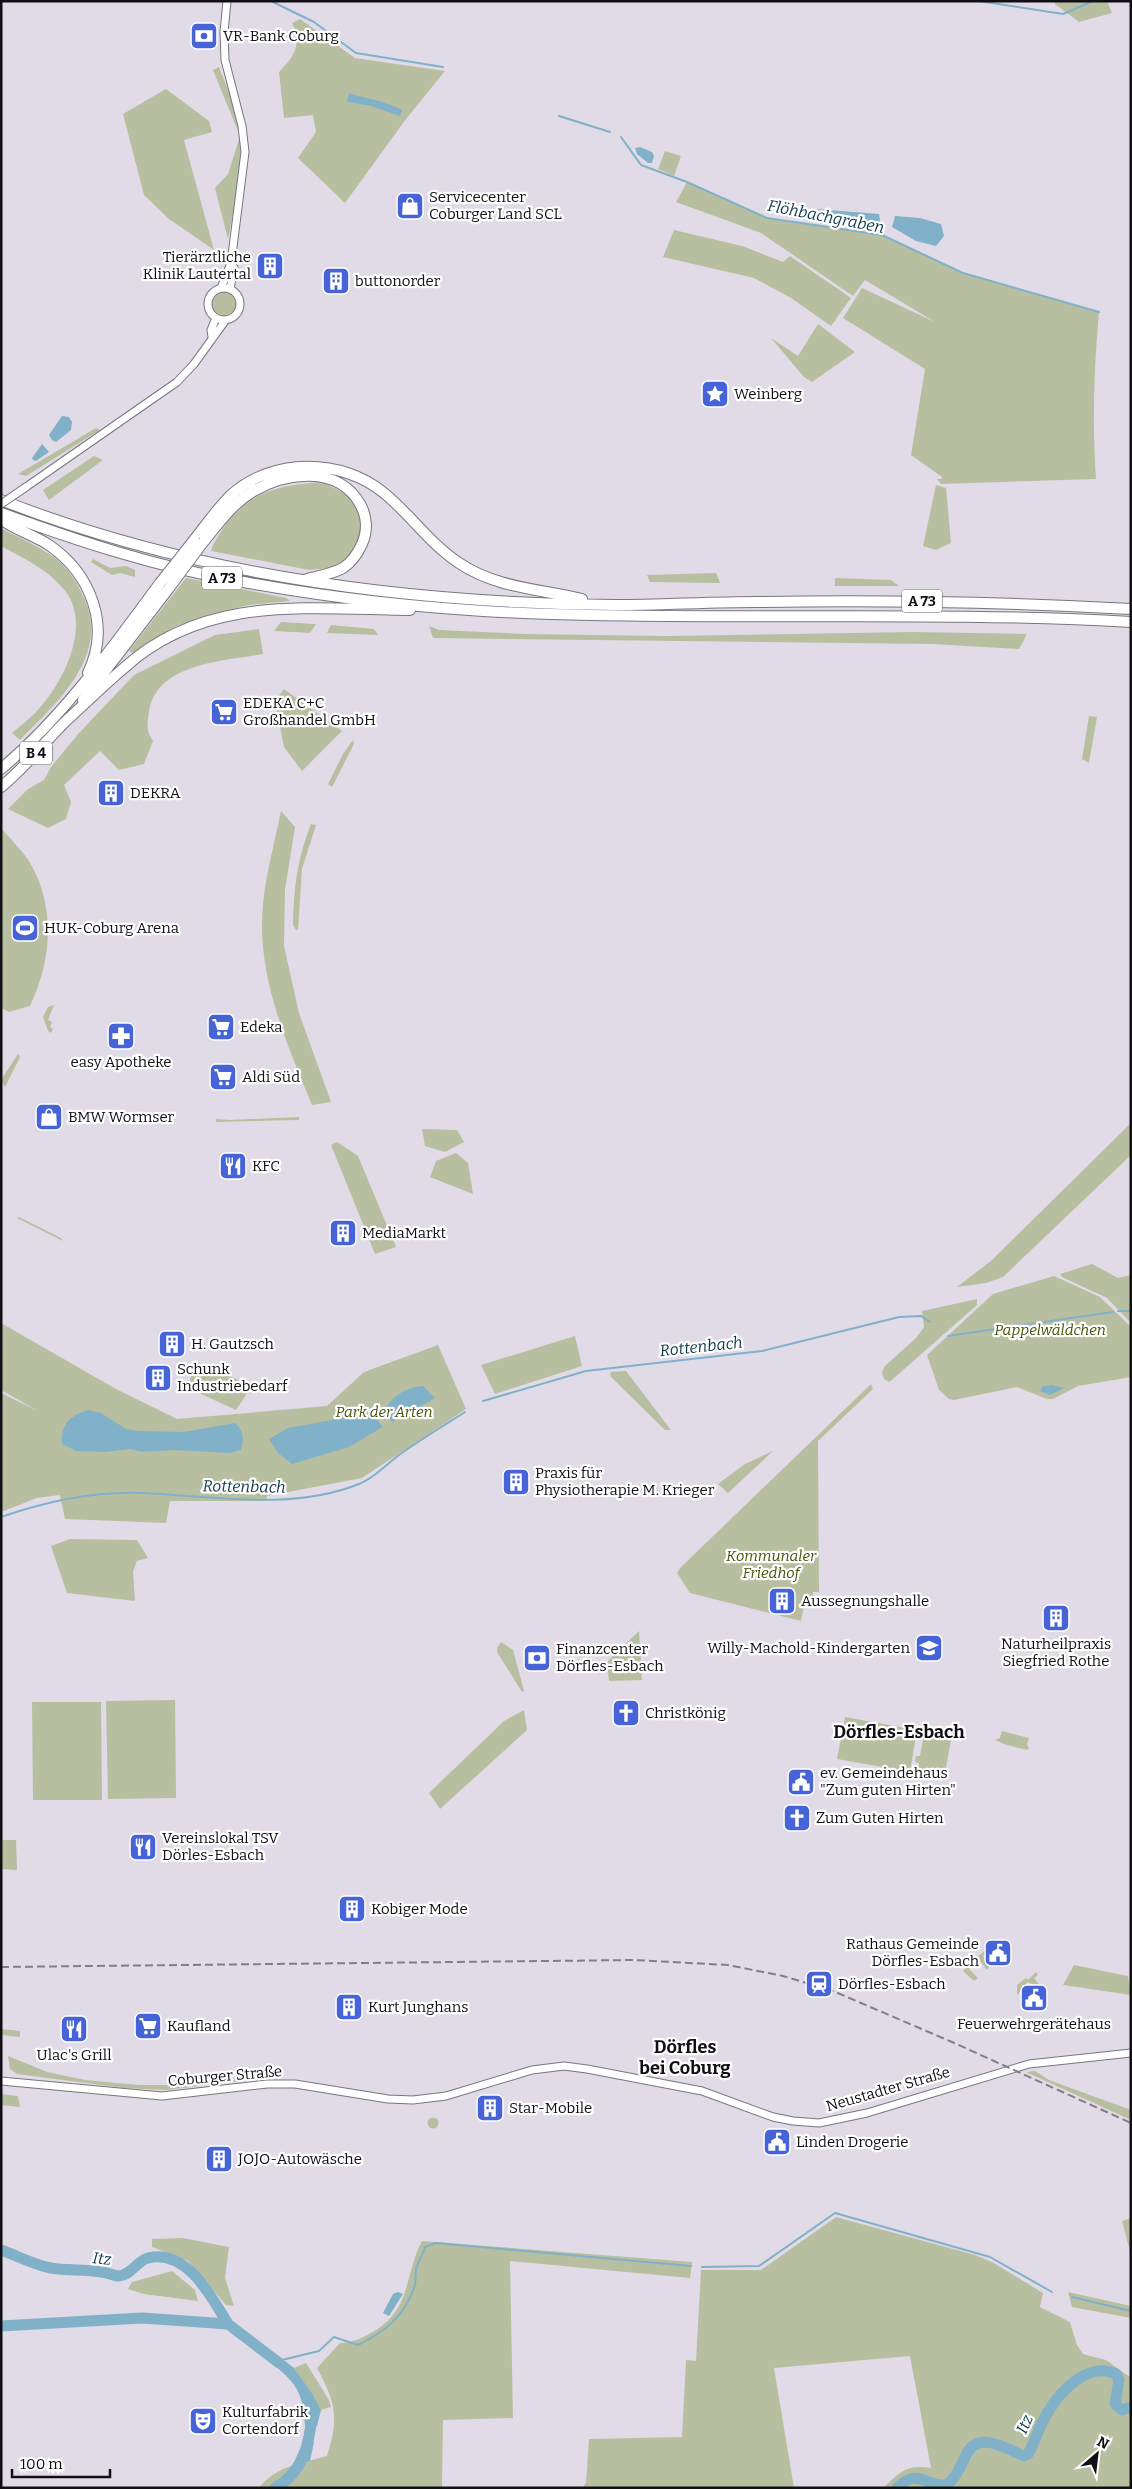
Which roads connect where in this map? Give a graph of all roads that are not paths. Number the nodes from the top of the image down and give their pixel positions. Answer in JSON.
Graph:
{"nodes":[{"id":1,"x":227,"y":1,"type":"edge"},
{"id":2,"x":231,"y":263,"type":"junction"},
{"id":3,"x":221,"y":288,"type":"junction"},
{"id":4,"x":230,"y":289,"type":"junction"},
{"id":5,"x":216,"y":318,"type":"junction"},
{"id":6,"x":225,"y":320,"type":"junction"},
{"id":7,"x":212,"y":337,"type":"junction"},
{"id":8,"x":1,"y":500,"type":"edge"},
{"id":9,"x":1,"y":504,"type":"edge"},
{"id":10,"x":1,"y":513,"type":"edge"},
{"id":11,"x":1,"y":519,"type":"edge"},
{"id":12,"x":199,"y":540,"type":"junction"},
{"id":13,"x":301,"y":580,"type":"junction"},
{"id":14,"x":165,"y":586,"type":"junction"},
{"id":15,"x":600,"y":604,"type":"junction"},
{"id":16,"x":451,"y":608,"type":"junction"},
{"id":17,"x":1131,"y":609,"type":"edge"},
{"id":18,"x":1131,"y":622,"type":"edge"},
{"id":19,"x":83,"y":685,"type":"junction"},
{"id":20,"x":69,"y":719,"type":"junction"},
{"id":21,"x":1,"y":769,"type":"edge"},
{"id":22,"x":1,"y":787,"type":"edge"},
{"id":23,"x":1131,"y":2053,"type":"edge"},
{"id":24,"x":1,"y":2081,"type":"edge"},
{"id":25,"x":451,"y":2095,"type":"joint"}],
"edges":[{"from":1,"to":2,"type":"street"},
{"from":2,"to":3,"type":"street"},
{"from":2,"to":4,"type":"street"},
{"from":3,"to":4,"type":"street"},
{"from":3,"to":5,"type":"street"},
{"from":4,"to":6,"type":"street"},
{"from":5,"to":6,"type":"street"},
{"from":5,"to":7,"type":"street"},
{"from":6,"to":7,"type":"street"},
{"from":7,"to":9,"type":"street","bridge":true},
{"from":8,"to":13,"type":"highway","number":"A 73"},
{"from":10,"to":16,"type":"highway","number":"A 73"},
{"from":11,"to":19,"type":"highway"},
{"from":12,"to":13,"type":"highway"},
{"from":12,"to":14,"type":"highway","bridge":true},
{"from":12,"to":15,"type":"highway"},
{"from":13,"to":15,"type":"highway","number":"A 73"},
{"from":14,"to":19,"type":"highway"},
{"from":14,"to":20,"type":"highway"},
{"from":15,"to":17,"type":"highway","number":"A 73"},
{"from":16,"to":18,"type":"highway","number":"A 73"},
{"from":16,"to":20,"type":"highway"},
{"from":19,"to":21,"type":"highway","number":"B 4"},
{"from":20,"to":22,"type":"highway","number":"B 4"},
{"from":23,"to":25,"type":"street","name":"Neustadter Straße"},
{"from":24,"to":25,"type":"street","name":"Coburger Straße"}]}
